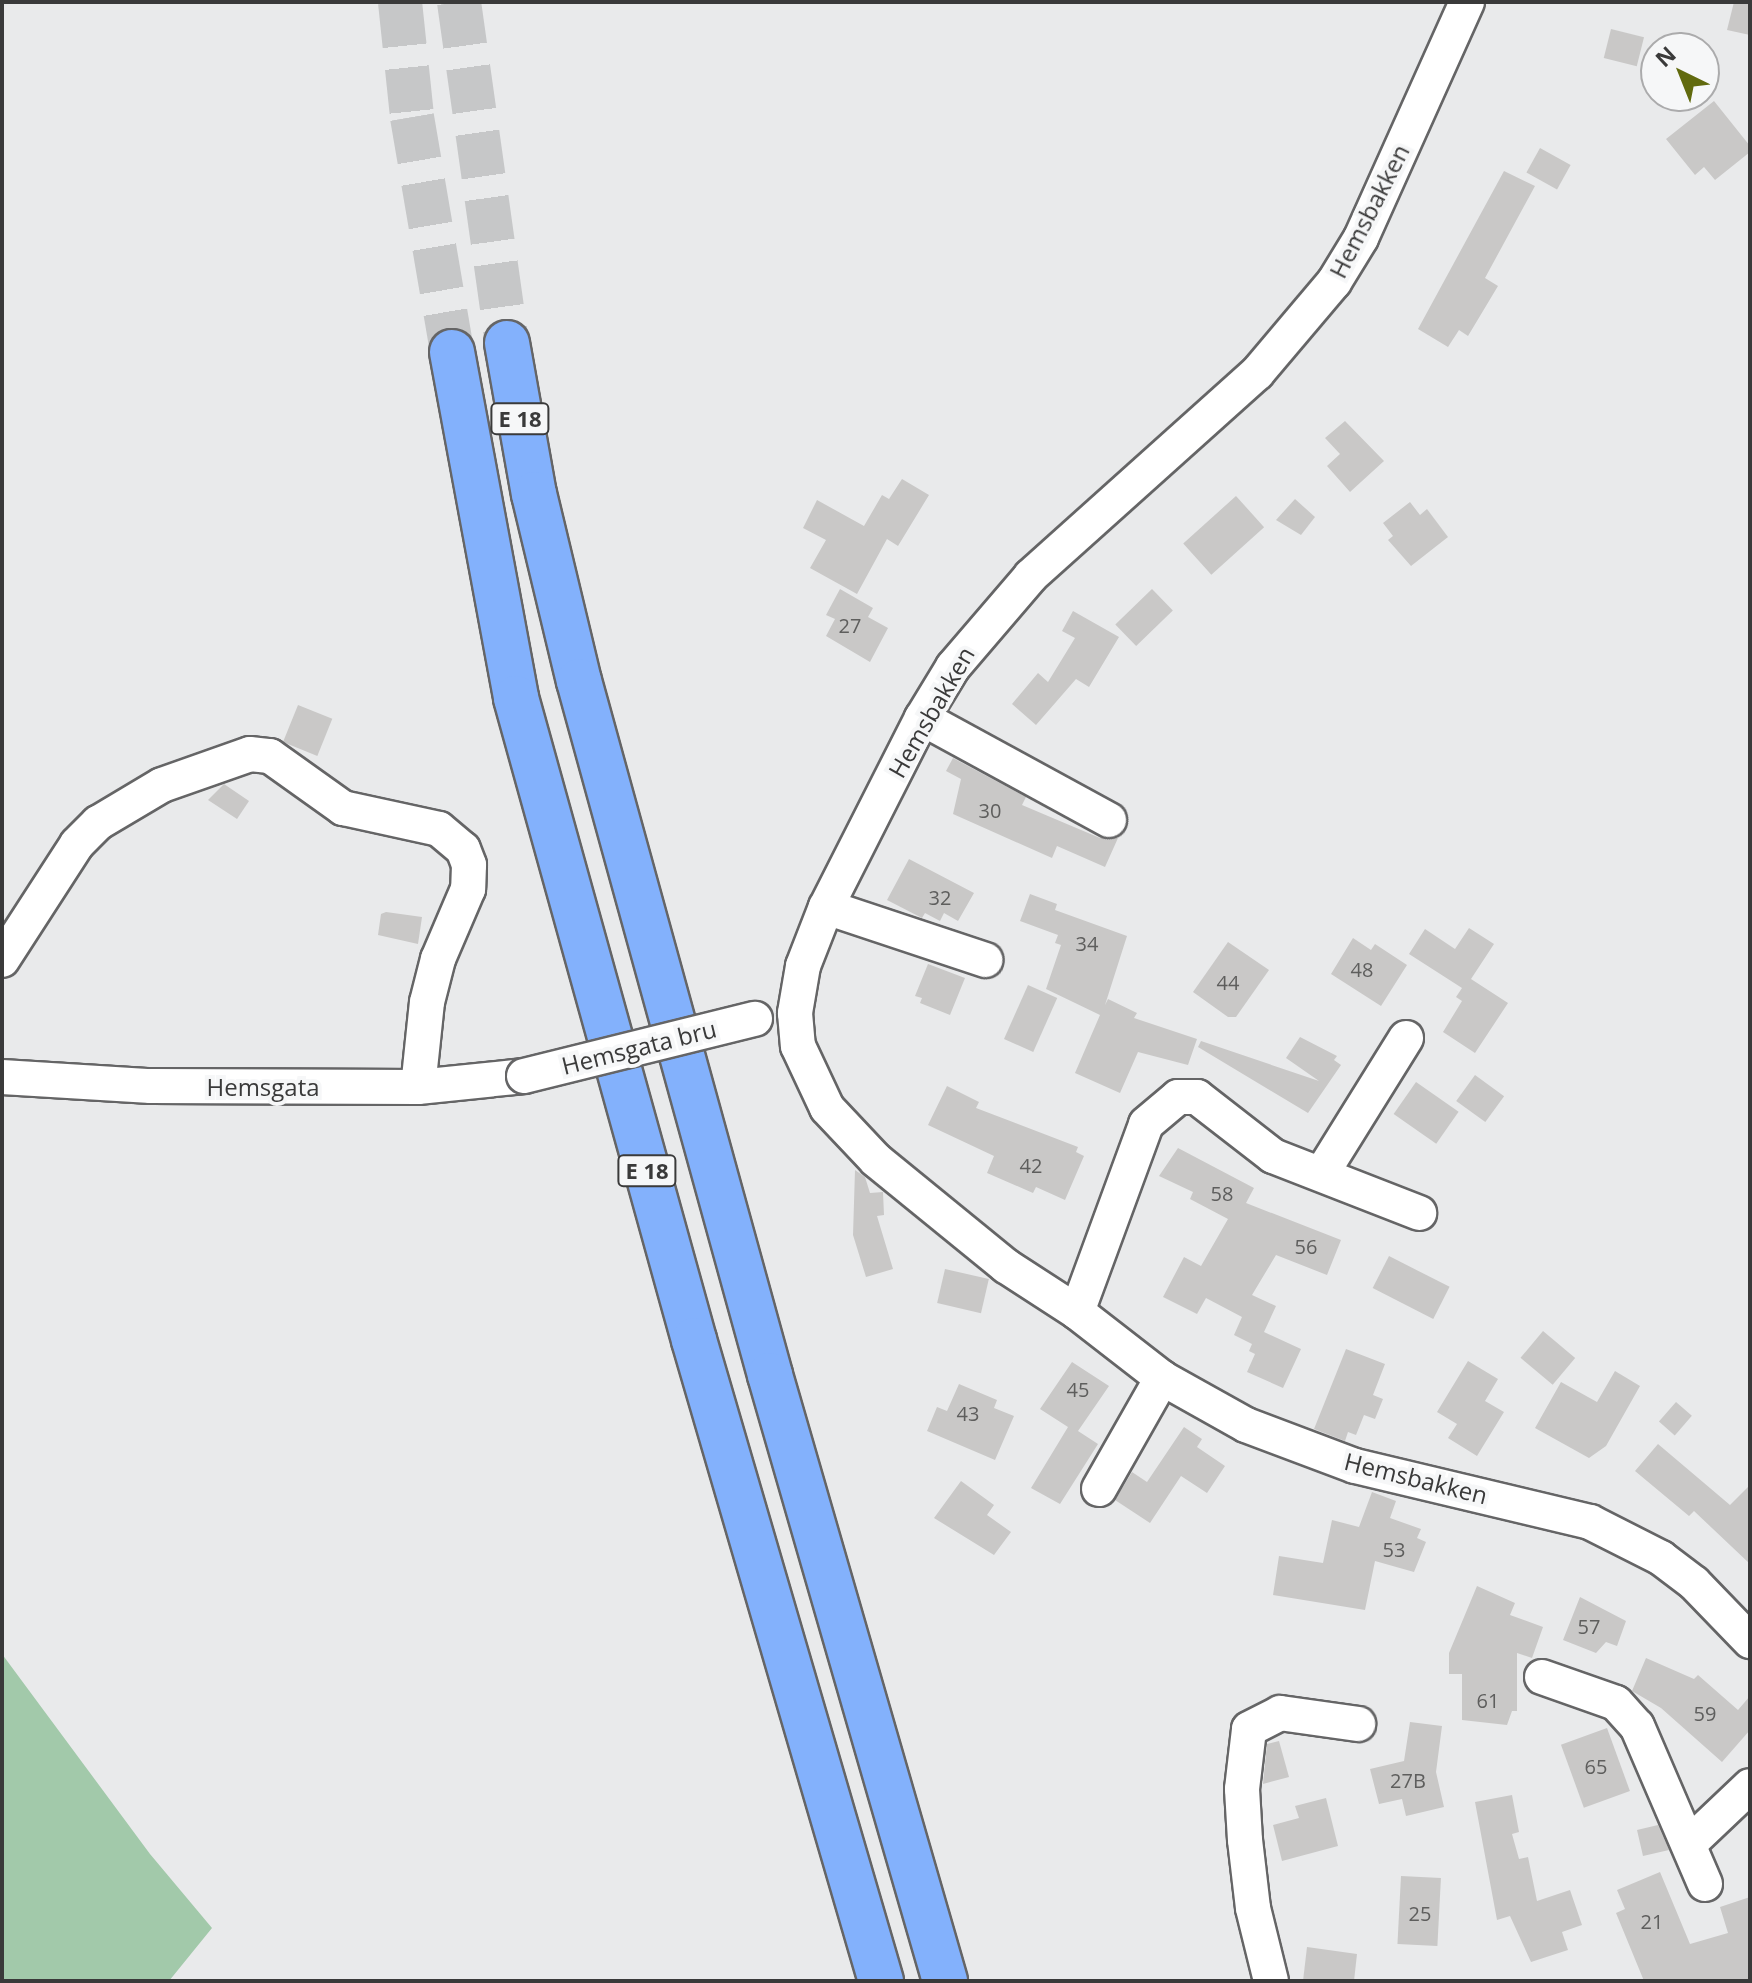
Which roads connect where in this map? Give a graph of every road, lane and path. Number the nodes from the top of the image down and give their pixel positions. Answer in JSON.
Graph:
{"nodes":[{"id":1,"x":1467,"y":2,"type":"edge"},
{"id":2,"x":507,"y":343,"type":"tunnel mouth"},
{"id":3,"x":452,"y":352,"type":"tunnel mouth"},
{"id":4,"x":922,"y":718,"type":"junction"},
{"id":5,"x":1109,"y":820,"type":"dead end"},
{"id":6,"x":826,"y":907,"type":"junction"},
{"id":7,"x":2,"y":960,"type":"edge"},
{"id":8,"x":985,"y":960,"type":"dead end"},
{"id":9,"x":795,"y":1013,"type":"junction"},
{"id":10,"x":1406,"y":1038,"type":"dead end"},
{"id":11,"x":524,"y":1076,"type":"joint"},
{"id":12,"x":2,"y":1077,"type":"edge"},
{"id":13,"x":418,"y":1087,"type":"junction"},
{"id":14,"x":1322,"y":1173,"type":"junction"},
{"id":15,"x":1419,"y":1213,"type":"dead end"},
{"id":16,"x":1077,"y":1312,"type":"junction"},
{"id":17,"x":1162,"y":1378,"type":"junction"},
{"id":18,"x":1099,"y":1489,"type":"dead end"},
{"id":19,"x":1750,"y":1641,"type":"edge"},
{"id":20,"x":1542,"y":1677,"type":"dead end"},
{"id":21,"x":1358,"y":1724,"type":"dead end"},
{"id":22,"x":1750,"y":1786,"type":"edge"},
{"id":23,"x":1691,"y":1842,"type":"junction"},
{"id":24,"x":1705,"y":1884,"type":"dead end"},
{"id":25,"x":881,"y":1981,"type":"edge"},
{"id":26,"x":945,"y":1981,"type":"edge"},
{"id":27,"x":1271,"y":1981,"type":"edge"}],
"edges":[{"from":1,"to":4,"type":"street","name":"Hemsbakken"},
{"from":2,"to":26,"type":"highway","number":"E 18"},
{"from":3,"to":25,"type":"highway","number":"E 18"},
{"from":4,"to":5,"type":"street"},
{"from":4,"to":6,"type":"street","name":"Hemsbakken"},
{"from":6,"to":8,"type":"street"},
{"from":6,"to":9,"type":"street","name":"Hemsbakken"},
{"from":7,"to":13,"type":"street"},
{"from":9,"to":11,"type":"street","name":"Hemsgata bru","bridge":true},
{"from":9,"to":16,"type":"street","name":"Hemsbakken"},
{"from":10,"to":14,"type":"street"},
{"from":11,"to":13,"type":"street","name":"Hemsgata"},
{"from":12,"to":13,"type":"street","name":"Hemsgata"},
{"from":14,"to":15,"type":"street"},
{"from":14,"to":16,"type":"street"},
{"from":16,"to":17,"type":"street","name":"Hemsbakken"},
{"from":17,"to":18,"type":"street"},
{"from":17,"to":19,"type":"street","name":"Hemsbakken"},
{"from":20,"to":23,"type":"street"},
{"from":21,"to":27,"type":"street"},
{"from":22,"to":23,"type":"street"},
{"from":23,"to":24,"type":"street"}]}
